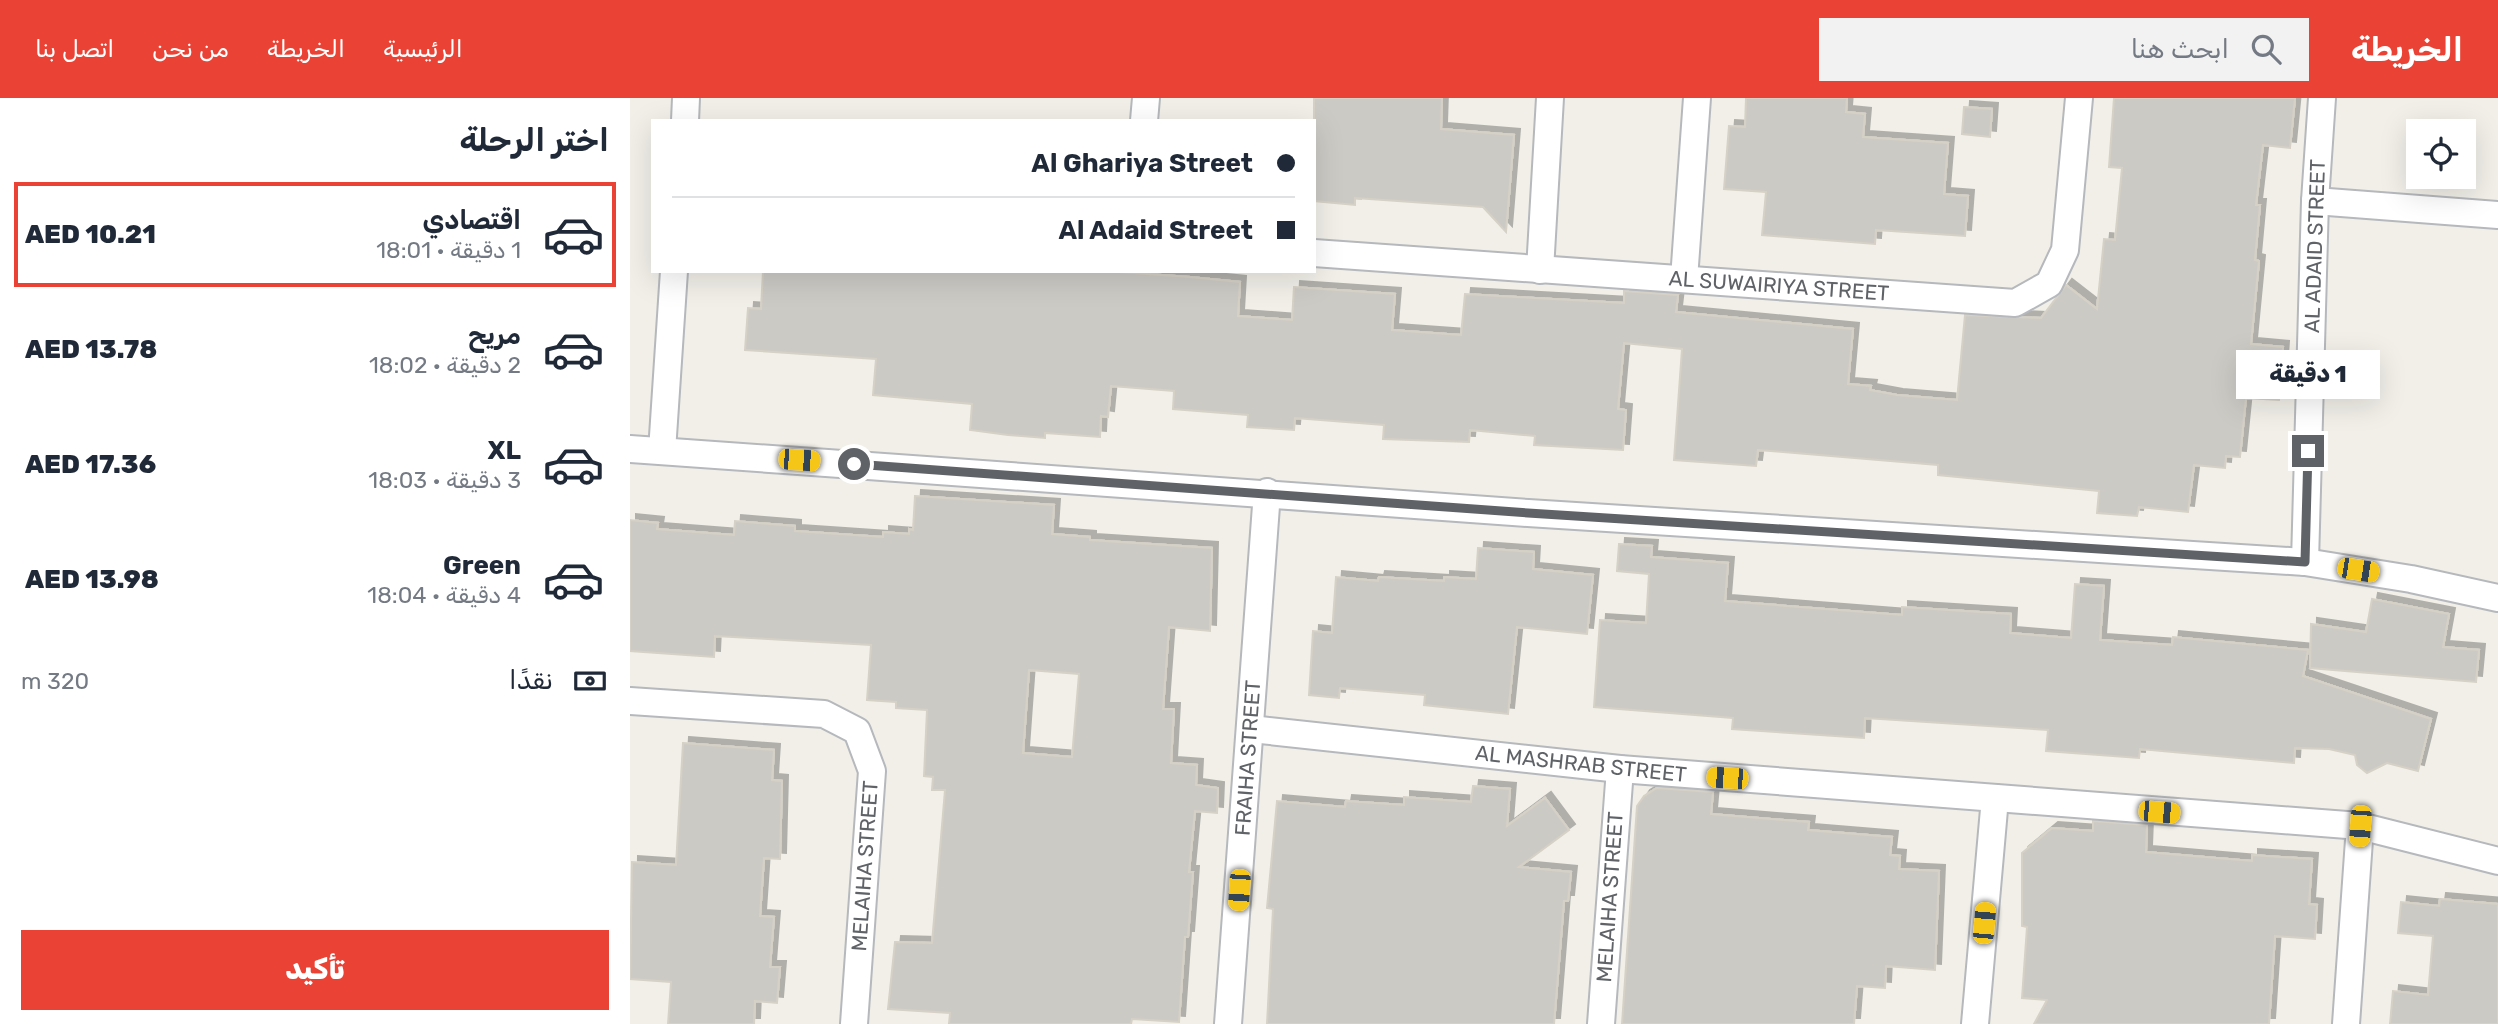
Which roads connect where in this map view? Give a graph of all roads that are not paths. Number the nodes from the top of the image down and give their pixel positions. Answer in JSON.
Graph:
{"nodes":[{"id":1,"x":686,"y":98,"type":"edge"},
{"id":2,"x":1146,"y":98,"type":"edge"},
{"id":3,"x":1550,"y":98,"type":"edge"},
{"id":4,"x":1697,"y":98,"type":"edge"},
{"id":5,"x":2079,"y":98,"type":"edge"},
{"id":6,"x":2322,"y":98,"type":"edge"},
{"id":7,"x":685,"y":119,"type":"edge"},
{"id":8,"x":1144,"y":119,"type":"edge"},
{"id":9,"x":2315,"y":201,"type":"junction"},
{"id":10,"x":2498,"y":215,"type":"edge"},
{"id":11,"x":1316,"y":253,"type":"edge"},
{"id":12,"x":1540,"y":270,"type":"junction"},
{"id":13,"x":674,"y":273,"type":"edge"},
{"id":14,"x":1684,"y":279,"type":"junction"},
{"id":15,"x":630,"y":449,"type":"edge"},
{"id":16,"x":662,"y":451,"type":"junction"},
{"id":17,"x":1267,"y":492,"type":"junction"},
{"id":18,"x":2305,"y":562,"type":"junction"},
{"id":19,"x":2498,"y":598,"type":"edge"},
{"id":20,"x":630,"y":701,"type":"edge"},
{"id":21,"x":1251,"y":729,"type":"junction"},
{"id":22,"x":1620,"y":769,"type":"junction"},
{"id":23,"x":1995,"y":798,"type":"junction"},
{"id":24,"x":2360,"y":826,"type":"junction"},
{"id":25,"x":2498,"y":861,"type":"edge"},
{"id":26,"x":854,"y":1024,"type":"edge"},
{"id":27,"x":1228,"y":1024,"type":"edge"},
{"id":28,"x":1601,"y":1024,"type":"edge"},
{"id":29,"x":1975,"y":1024,"type":"edge"},
{"id":30,"x":2346,"y":1024,"type":"edge"}],
"edges":[{"from":1,"to":7,"type":"street"},
{"from":2,"to":8,"type":"street"},
{"from":3,"to":12,"type":"street"},
{"from":4,"to":14,"type":"street"},
{"from":5,"to":14,"type":"street","name":"AL SUWAIRIYA STREET"},
{"from":6,"to":9,"type":"street","name":"AL ADAID STREET"},
{"from":9,"to":10,"type":"street"},
{"from":9,"to":18,"type":"street","name":"AL ADAID STREET"},
{"from":11,"to":12,"type":"street","name":"AL SUWAIRIYA STREET"},
{"from":12,"to":14,"type":"street","name":"AL SUWAIRIYA STREET"},
{"from":13,"to":16,"type":"street"},
{"from":15,"to":16,"type":"street"},
{"from":16,"to":17,"type":"street"},
{"from":17,"to":18,"type":"street"},
{"from":17,"to":21,"type":"street","name":"FRAIHA STREET"},
{"from":18,"to":19,"type":"street"},
{"from":20,"to":26,"type":"street","name":"MELAIHA STREET"},
{"from":21,"to":22,"type":"street","name":"AL MASHRAB STREET"},
{"from":21,"to":27,"type":"street","name":"FRAIHA STREET"},
{"from":22,"to":23,"type":"street","name":"AL MASHRAB STREET"},
{"from":22,"to":28,"type":"street","name":"MELAIHA STREET"},
{"from":23,"to":24,"type":"street","name":"AL MASHRAB STREET"},
{"from":23,"to":29,"type":"street"},
{"from":24,"to":25,"type":"street","name":"AL MASHRAB STREET"},
{"from":24,"to":30,"type":"street"}]}
